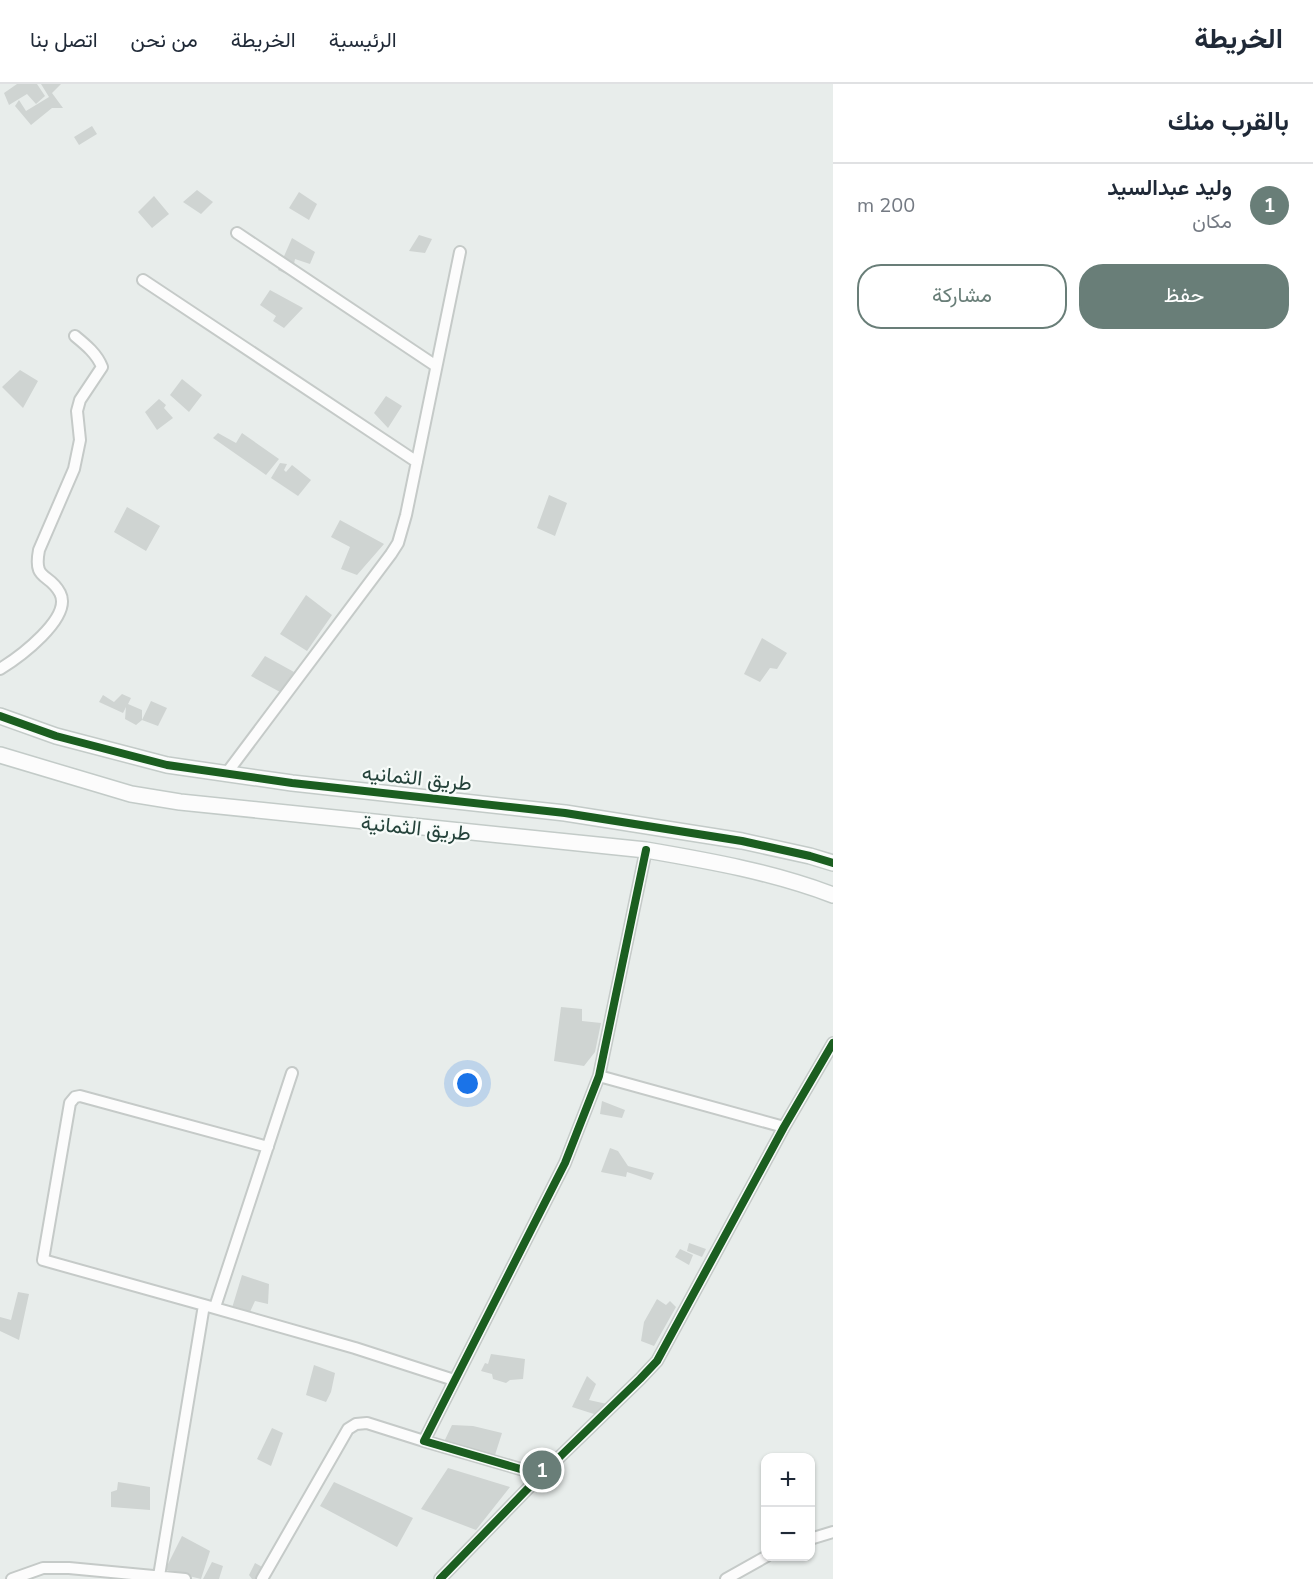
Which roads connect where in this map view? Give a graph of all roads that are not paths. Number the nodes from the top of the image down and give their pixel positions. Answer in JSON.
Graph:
{"nodes":[{"id":1,"x":237,"y":233,"type":"dead end"},
{"id":2,"x":460,"y":252,"type":"dead end"},
{"id":3,"x":143,"y":280,"type":"dead end"},
{"id":4,"x":75,"y":336,"type":"dead end"},
{"id":5,"x":436,"y":366,"type":"junction"},
{"id":6,"x":417,"y":462,"type":"junction"},
{"id":7,"x":0,"y":669,"type":"edge"},
{"id":8,"x":0,"y":716,"type":"edge"},
{"id":9,"x":0,"y":755,"type":"edge"},
{"id":10,"x":226,"y":774,"type":"junction"},
{"id":11,"x":646,"y":850,"type":"junction"},
{"id":12,"x":833,"y":863,"type":"edge"},
{"id":13,"x":833,"y":895,"type":"edge"},
{"id":14,"x":833,"y":1043,"type":"edge"},
{"id":15,"x":292,"y":1073,"type":"dead end"},
{"id":16,"x":599,"y":1076,"type":"junction"},
{"id":17,"x":784,"y":1127,"type":"junction"},
{"id":18,"x":268,"y":1147,"type":"junction"},
{"id":19,"x":209,"y":1306,"type":"junction"},
{"id":20,"x":454,"y":1380,"type":"junction"},
{"id":21,"x":424,"y":1441,"type":"junction"},
{"id":22,"x":540,"y":1475,"type":"junction"},
{"id":23,"x":833,"y":1532,"type":"edge"},
{"id":24,"x":815,"y":1537,"type":"edge"},
{"id":25,"x":761,"y":1560,"type":"edge"},
{"id":26,"x":159,"y":1576,"type":"junction"},
{"id":27,"x":12,"y":1579,"type":"edge"},
{"id":28,"x":185,"y":1579,"type":"edge"},
{"id":29,"x":262,"y":1579,"type":"edge"},
{"id":30,"x":440,"y":1579,"type":"edge"},
{"id":31,"x":726,"y":1579,"type":"edge"}],
"edges":[{"from":1,"to":5,"type":"street"},
{"from":2,"to":5,"type":"street"},
{"from":3,"to":6,"type":"street"},
{"from":4,"to":7,"type":"street"},
{"from":5,"to":6,"type":"street"},
{"from":6,"to":10,"type":"street"},
{"from":8,"to":10,"type":"street","name":"طريق الثمانيه"},
{"from":9,"to":11,"type":"street","name":"طريق الثمانية"},
{"from":10,"to":12,"type":"street","name":"طريق الثمانيه"},
{"from":11,"to":13,"type":"street","name":"طريق الثمانية"},
{"from":11,"to":16,"type":"street"},
{"from":14,"to":17,"type":"street"},
{"from":15,"to":18,"type":"street"},
{"from":16,"to":17,"type":"street"},
{"from":16,"to":20,"type":"street"},
{"from":17,"to":22,"type":"street"},
{"from":18,"to":19,"type":"street"},
{"from":18,"to":19,"type":"street"},
{"from":19,"to":20,"type":"street"},
{"from":19,"to":26,"type":"street"},
{"from":20,"to":21,"type":"street"},
{"from":21,"to":22,"type":"street"},
{"from":21,"to":29,"type":"street"},
{"from":22,"to":30,"type":"street"},
{"from":23,"to":24,"type":"street"},
{"from":25,"to":31,"type":"street"},
{"from":26,"to":27,"type":"street"},
{"from":26,"to":28,"type":"street"}]}
